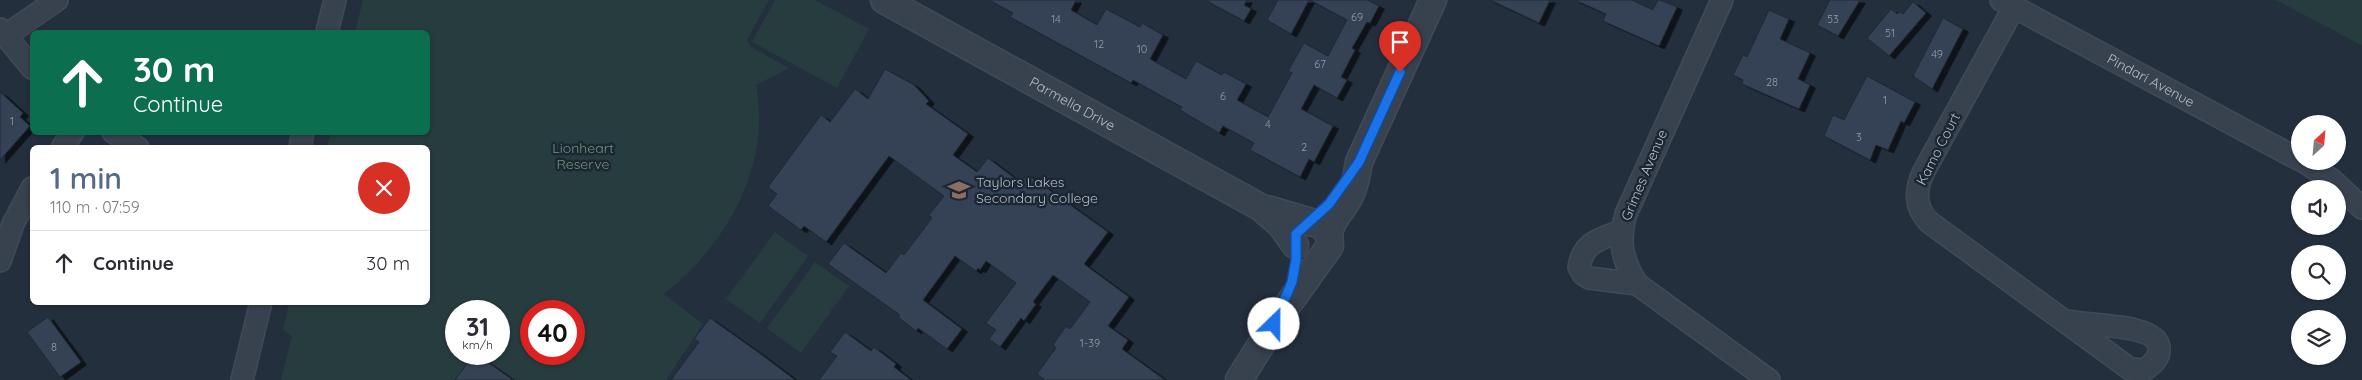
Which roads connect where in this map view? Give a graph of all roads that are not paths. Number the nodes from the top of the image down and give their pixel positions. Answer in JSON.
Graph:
{"nodes":[{"id":1,"x":57,"y":0,"type":"edge"},
{"id":2,"x":335,"y":0,"type":"edge"},
{"id":3,"x":884,"y":0,"type":"edge"},
{"id":4,"x":1433,"y":0,"type":"edge"},
{"id":5,"x":1722,"y":0,"type":"edge"},
{"id":6,"x":2007,"y":4,"type":"edge"},
{"id":7,"x":328,"y":30,"type":"edge"},
{"id":8,"x":2,"y":33,"type":"edge"},
{"id":9,"x":30,"y":66,"type":"edge"},
{"id":10,"x":118,"y":135,"type":"edge"},
{"id":11,"x":133,"y":145,"type":"edge"},
{"id":12,"x":2291,"y":155,"type":"edge"},
{"id":13,"x":2316,"y":170,"type":"edge"},
{"id":14,"x":30,"y":192,"type":"edge"},
{"id":15,"x":1260,"y":207,"type":"junction"},
{"id":16,"x":2362,"y":208,"type":"edge"},
{"id":17,"x":1621,"y":232,"type":"junction"},
{"id":18,"x":1318,"y":233,"type":"junction"},
{"id":19,"x":1295,"y":246,"type":"junction"},
{"id":20,"x":0,"y":261,"type":"edge"},
{"id":21,"x":1636,"y":284,"type":"junction"},
{"id":22,"x":260,"y":305,"type":"edge"},
{"id":23,"x":2066,"y":321,"type":"dead end"},
{"id":24,"x":1274,"y":324,"type":"junction"},
{"id":25,"x":242,"y":380,"type":"edge"},
{"id":26,"x":1238,"y":380,"type":"edge"},
{"id":27,"x":1770,"y":380,"type":"edge"}],
"edges":[{"from":1,"to":8,"type":"street"},
{"from":2,"to":7,"type":"street"},
{"from":3,"to":15,"type":"street","name":"Parmelia Drive"},
{"from":4,"to":18,"type":"street"},
{"from":5,"to":17,"type":"street","name":"Grimes Avenue"},
{"from":6,"to":12,"type":"street","name":"Pindari Avenue"},
{"from":6,"to":23,"type":"street","name":"Kamo Court"},
{"from":8,"to":9,"type":"street"},
{"from":10,"to":11,"type":"street"},
{"from":13,"to":16,"type":"street","name":"Pindari Avenue"},
{"from":14,"to":20,"type":"street"},
{"from":15,"to":18,"type":"street","name":"Parmelia Drive"},
{"from":15,"to":19,"type":"street","name":"Parmelia Drive"},
{"from":17,"to":21,"type":"street","name":"Grimes Avenue"},
{"from":17,"to":21,"type":"street"},
{"from":18,"to":19,"type":"street"},
{"from":18,"to":24,"type":"street"},
{"from":19,"to":24,"type":"street"},
{"from":21,"to":27,"type":"street","name":"Grimes Avenue"},
{"from":22,"to":25,"type":"street"},
{"from":24,"to":26,"type":"street"}]}
